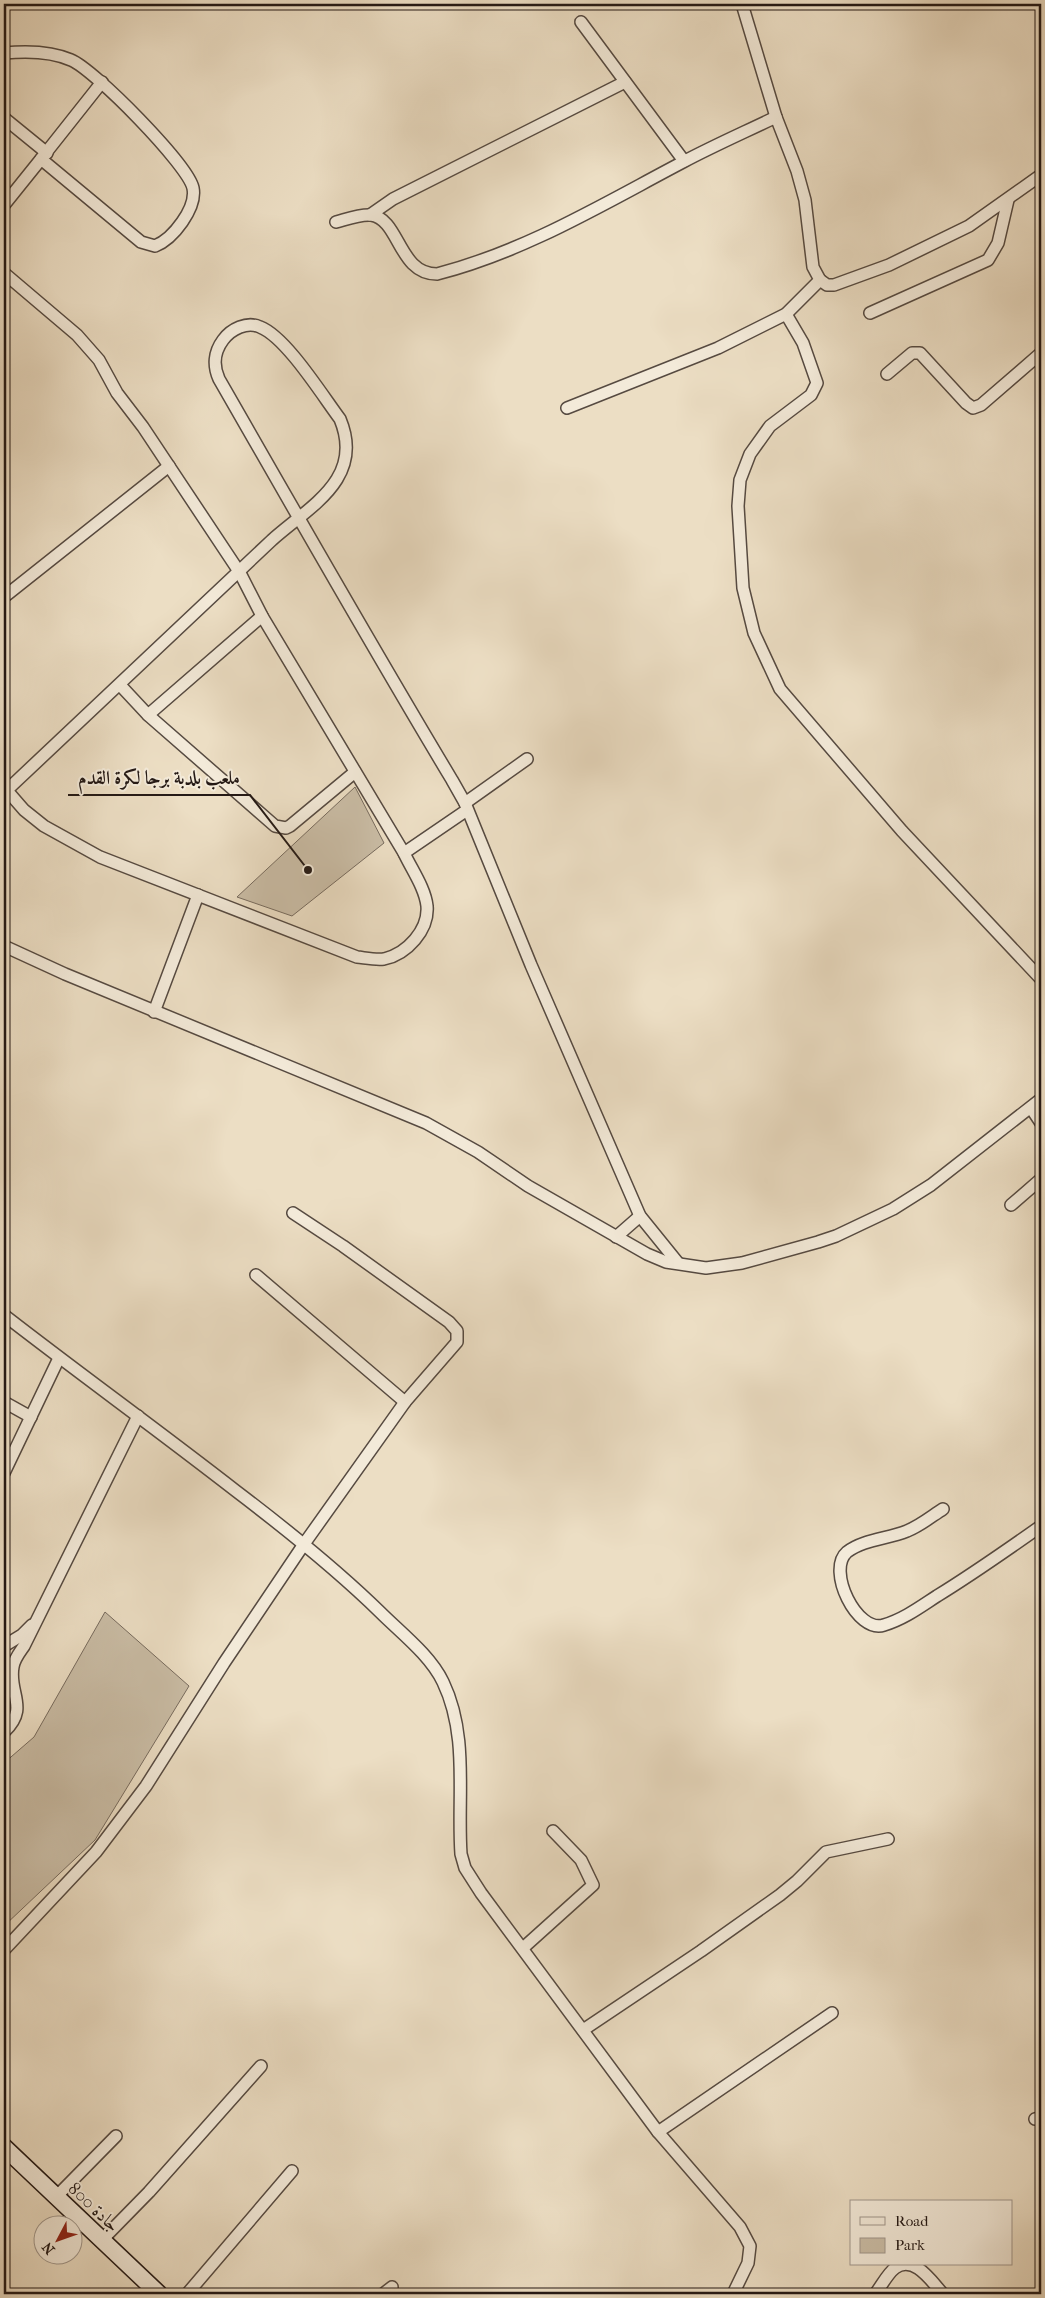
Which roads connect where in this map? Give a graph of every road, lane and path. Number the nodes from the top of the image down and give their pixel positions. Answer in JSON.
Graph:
{"nodes":[{"id":1,"x":742,"y":4,"type":"edge"},
{"id":2,"x":581,"y":22,"type":"dead end"},
{"id":3,"x":4,"y":53,"type":"edge"},
{"id":4,"x":102,"y":82,"type":"junction"},
{"id":5,"x":625,"y":82,"type":"junction"},
{"id":6,"x":776,"y":117,"type":"junction"},
{"id":7,"x":4,"y":118,"type":"edge"},
{"id":8,"x":44,"y":156,"type":"junction"},
{"id":9,"x":684,"y":161,"type":"junction"},
{"id":10,"x":1041,"y":175,"type":"edge"},
{"id":11,"x":1008,"y":200,"type":"junction"},
{"id":12,"x":4,"y":205,"type":"edge"},
{"id":13,"x":370,"y":215,"type":"junction"},
{"id":14,"x":336,"y":222,"type":"dead end"},
{"id":15,"x":4,"y":273,"type":"edge"},
{"id":16,"x":820,"y":280,"type":"junction"},
{"id":17,"x":870,"y":313,"type":"dead end"},
{"id":18,"x":786,"y":314,"type":"junction"},
{"id":19,"x":1041,"y":353,"type":"edge"},
{"id":20,"x":886,"y":374,"type":"dead end"},
{"id":21,"x":568,"y":408,"type":"dead end"},
{"id":22,"x":169,"y":466,"type":"junction"},
{"id":23,"x":299,"y":519,"type":"junction"},
{"id":24,"x":240,"y":573,"type":"junction"},
{"id":25,"x":4,"y":597,"type":"edge"},
{"id":26,"x":262,"y":616,"type":"junction"},
{"id":27,"x":120,"y":685,"type":"junction"},
{"id":28,"x":148,"y":715,"type":"junction"},
{"id":29,"x":527,"y":759,"type":"dead end"},
{"id":30,"x":355,"y":772,"type":"junction"},
{"id":31,"x":6,"y":789,"type":"edge"},
{"id":32,"x":466,"y":807,"type":"junction"},
{"id":33,"x":404,"y":854,"type":"junction"},
{"id":34,"x":198,"y":895,"type":"junction"},
{"id":35,"x":4,"y":946,"type":"edge"},
{"id":36,"x":1041,"y":979,"type":"edge"},
{"id":37,"x":154,"y":1012,"type":"junction"},
{"id":38,"x":1041,"y":1099,"type":"edge"},
{"id":39,"x":1031,"y":1108,"type":"junction"},
{"id":40,"x":1041,"y":1123,"type":"edge"},
{"id":41,"x":1041,"y":1179,"type":"edge"},
{"id":42,"x":1011,"y":1205,"type":"dead end"},
{"id":43,"x":293,"y":1213,"type":"dead end"},
{"id":44,"x":640,"y":1216,"type":"junction"},
{"id":45,"x":616,"y":1237,"type":"junction"},
{"id":46,"x":678,"y":1263,"type":"junction"},
{"id":47,"x":256,"y":1275,"type":"dead end"},
{"id":48,"x":4,"y":1314,"type":"edge"},
{"id":49,"x":59,"y":1358,"type":"junction"},
{"id":50,"x":4,"y":1402,"type":"edge"},
{"id":51,"x":405,"y":1402,"type":"junction"},
{"id":52,"x":138,"y":1416,"type":"junction"},
{"id":53,"x":30,"y":1417,"type":"junction"},
{"id":54,"x":4,"y":1473,"type":"edge"},
{"id":55,"x":943,"y":1509,"type":"dead end"},
{"id":56,"x":1041,"y":1526,"type":"edge"},
{"id":57,"x":304,"y":1544,"type":"junction"},
{"id":58,"x":37,"y":1621,"type":"junction"},
{"id":59,"x":4,"y":1646,"type":"edge"},
{"id":60,"x":4,"y":1732,"type":"edge"},
{"id":61,"x":553,"y":1832,"type":"dead end"},
{"id":62,"x":888,"y":1839,"type":"dead end"},
{"id":63,"x":523,"y":1948,"type":"junction"},
{"id":64,"x":4,"y":1950,"type":"edge"},
{"id":65,"x":832,"y":2013,"type":"dead end"},
{"id":66,"x":583,"y":2030,"type":"junction"},
{"id":67,"x":261,"y":2066,"type":"dead end"},
{"id":68,"x":658,"y":2132,"type":"junction"},
{"id":69,"x":116,"y":2136,"type":"dead end"},
{"id":70,"x":4,"y":2147,"type":"edge"},
{"id":71,"x":292,"y":2171,"type":"dead end"},
{"id":72,"x":55,"y":2198,"type":"junction"},
{"id":73,"x":102,"y":2241,"type":"junction"},
{"id":74,"x":900,"y":2266,"type":"edge"},
{"id":75,"x":912,"y":2266,"type":"edge"},
{"id":76,"x":159,"y":2294,"type":"edge"},
{"id":77,"x":187,"y":2294,"type":"edge"},
{"id":78,"x":733,"y":2294,"type":"edge"},
{"id":79,"x":875,"y":2294,"type":"edge"},
{"id":80,"x":943,"y":2294,"type":"edge"}],
"edges":[{"from":1,"to":6,"type":"street"},
{"from":2,"to":5,"type":"street"},
{"from":3,"to":4,"type":"street"},
{"from":4,"to":8,"type":"street"},
{"from":4,"to":8,"type":"street"},
{"from":5,"to":9,"type":"street"},
{"from":5,"to":13,"type":"street"},
{"from":6,"to":9,"type":"street"},
{"from":6,"to":16,"type":"street"},
{"from":7,"to":8,"type":"street"},
{"from":8,"to":12,"type":"street"},
{"from":9,"to":13,"type":"street"},
{"from":10,"to":11,"type":"street"},
{"from":11,"to":16,"type":"street"},
{"from":11,"to":17,"type":"street"},
{"from":13,"to":14,"type":"street"},
{"from":15,"to":22,"type":"street"},
{"from":16,"to":18,"type":"street"},
{"from":18,"to":21,"type":"street"},
{"from":18,"to":36,"type":"street"},
{"from":19,"to":20,"type":"street"},
{"from":22,"to":24,"type":"street"},
{"from":22,"to":25,"type":"street"},
{"from":23,"to":23,"type":"street"},
{"from":23,"to":24,"type":"street"},
{"from":23,"to":32,"type":"street"},
{"from":24,"to":26,"type":"street"},
{"from":24,"to":27,"type":"street"},
{"from":26,"to":28,"type":"street"},
{"from":26,"to":30,"type":"street"},
{"from":27,"to":28,"type":"street"},
{"from":27,"to":31,"type":"street"},
{"from":28,"to":30,"type":"street"},
{"from":29,"to":32,"type":"street"},
{"from":30,"to":33,"type":"street"},
{"from":31,"to":34,"type":"street"},
{"from":32,"to":33,"type":"street"},
{"from":32,"to":44,"type":"street"},
{"from":33,"to":34,"type":"street"},
{"from":34,"to":37,"type":"street"},
{"from":35,"to":37,"type":"street"},
{"from":37,"to":45,"type":"street"},
{"from":38,"to":39,"type":"street"},
{"from":39,"to":40,"type":"street"},
{"from":39,"to":46,"type":"street"},
{"from":41,"to":42,"type":"street"},
{"from":43,"to":51,"type":"street"},
{"from":44,"to":45,"type":"street"},
{"from":44,"to":46,"type":"street"},
{"from":45,"to":46,"type":"street"},
{"from":47,"to":51,"type":"street"},
{"from":48,"to":49,"type":"street"},
{"from":49,"to":52,"type":"street"},
{"from":49,"to":53,"type":"street"},
{"from":50,"to":53,"type":"street"},
{"from":51,"to":57,"type":"street"},
{"from":52,"to":57,"type":"street"},
{"from":52,"to":58,"type":"street"},
{"from":53,"to":54,"type":"street"},
{"from":55,"to":56,"type":"street"},
{"from":57,"to":63,"type":"street"},
{"from":57,"to":64,"type":"street"},
{"from":58,"to":59,"type":"street"},
{"from":58,"to":60,"type":"street"},
{"from":61,"to":63,"type":"street"},
{"from":62,"to":66,"type":"street"},
{"from":63,"to":66,"type":"street"},
{"from":65,"to":68,"type":"street"},
{"from":66,"to":68,"type":"street"},
{"from":67,"to":73,"type":"street"},
{"from":68,"to":78,"type":"street"},
{"from":69,"to":72,"type":"street"},
{"from":70,"to":72,"type":"main road","name":"جادة 800"},
{"from":71,"to":77,"type":"street"},
{"from":72,"to":73,"type":"main road","name":"جادة 800"},
{"from":73,"to":76,"type":"main road","name":"جادة 800"},
{"from":74,"to":79,"type":"street"},
{"from":75,"to":80,"type":"street"}]}
